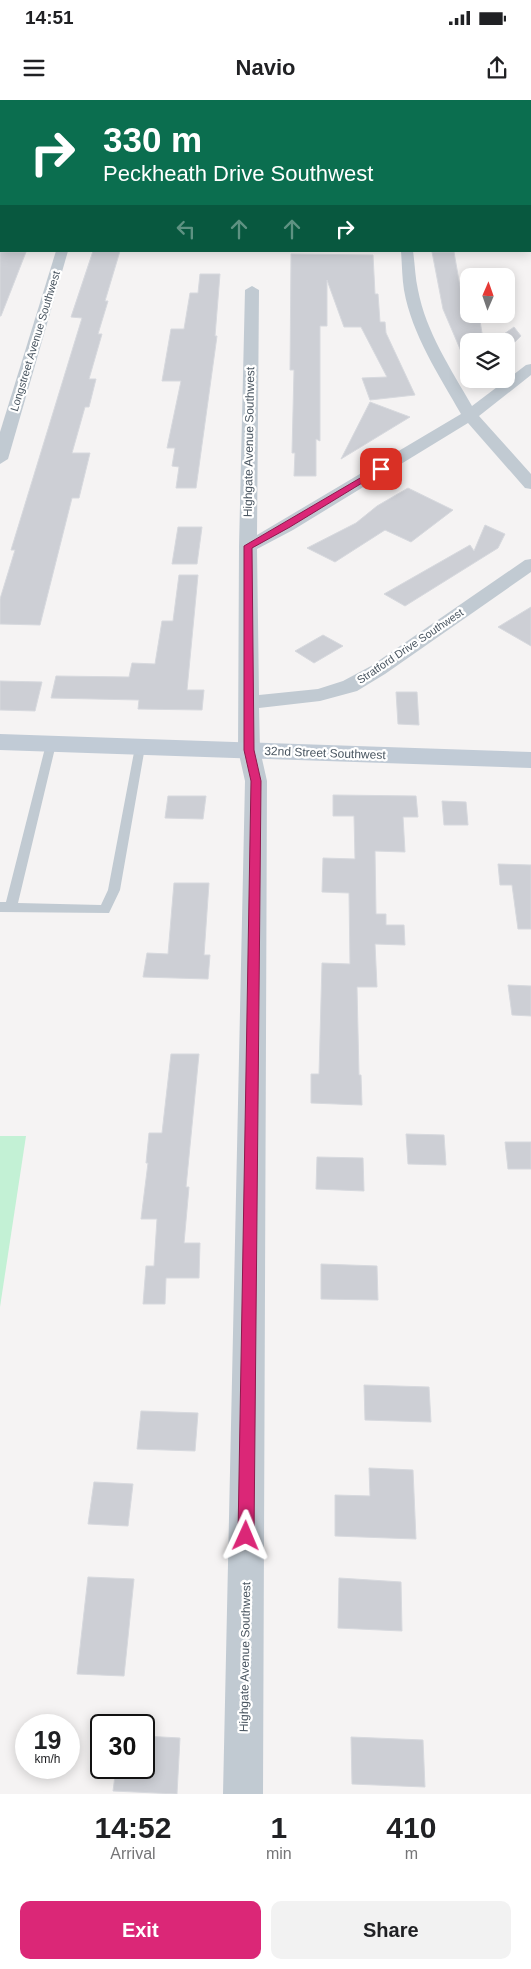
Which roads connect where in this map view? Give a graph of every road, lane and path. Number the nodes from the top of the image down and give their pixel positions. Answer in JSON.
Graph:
{"nodes":[{"id":1,"x":62,"y":252,"type":"edge"},
{"id":2,"x":407,"y":252,"type":"edge"},
{"id":3,"x":252,"y":290,"type":"dead end"},
{"id":4,"x":531,"y":368,"type":"edge"},
{"id":5,"x":470,"y":415,"type":"junction"},
{"id":6,"x":0,"y":459,"type":"edge"},
{"id":7,"x":531,"y":484,"type":"edge"},
{"id":8,"x":248,"y":546,"type":"junction"},
{"id":9,"x":531,"y":564,"type":"edge"},
{"id":10,"x":248,"y":702,"type":"junction"},
{"id":11,"x":0,"y":742,"type":"edge"},
{"id":12,"x":51,"y":744,"type":"junction"},
{"id":13,"x":140,"y":747,"type":"junction"},
{"id":14,"x":249,"y":750,"type":"junction"},
{"id":15,"x":531,"y":760,"type":"edge"},
{"id":16,"x":6,"y":907,"type":"edge"},
{"id":17,"x":243,"y":1794,"type":"edge"}],
"edges":[{"from":1,"to":6,"type":"street","name":"Longstreet Avenue Southwest"},
{"from":2,"to":5,"type":"street"},
{"from":3,"to":8,"type":"street","name":"Highgate Avenue Southwest"},
{"from":4,"to":5,"type":"street"},
{"from":5,"to":7,"type":"street"},
{"from":5,"to":8,"type":"street"},
{"from":8,"to":10,"type":"street","name":"Highgate Avenue Southwest"},
{"from":9,"to":10,"type":"street","name":"Stratford Drive Southwest"},
{"from":10,"to":14,"type":"street","name":"Highgate Avenue Southwest"},
{"from":11,"to":12,"type":"street","name":"32nd Street Southwest"},
{"from":12,"to":13,"type":"street","name":"32nd Street Southwest"},
{"from":12,"to":16,"type":"lane"},
{"from":13,"to":14,"type":"street","name":"32nd Street Southwest"},
{"from":13,"to":16,"type":"lane"},
{"from":14,"to":15,"type":"street","name":"32nd Street Southwest"},
{"from":14,"to":17,"type":"street","name":"Highgate Avenue Southwest"}]}
